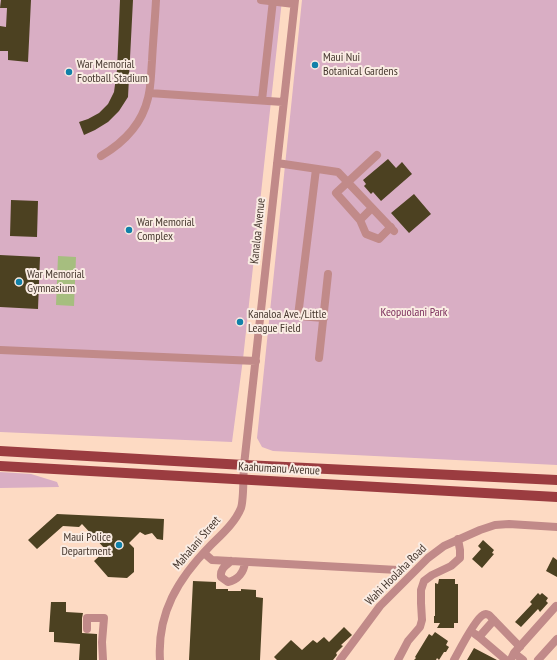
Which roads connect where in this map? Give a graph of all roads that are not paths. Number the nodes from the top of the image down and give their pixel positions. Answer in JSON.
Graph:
{"nodes":[{"id":1,"x":156,"y":0,"type":"edge"},
{"id":2,"x":261,"y":0,"type":"edge"},
{"id":3,"x":273,"y":0,"type":"edge"},
{"id":4,"x":295,"y":2,"type":"edge"},
{"id":5,"x":149,"y":93,"type":"junction"},
{"id":6,"x":262,"y":100,"type":"junction"},
{"id":7,"x":283,"y":102,"type":"junction"},
{"id":8,"x":377,"y":155,"type":"dead end"},
{"id":9,"x":101,"y":156,"type":"dead end"},
{"id":10,"x":277,"y":163,"type":"junction"},
{"id":11,"x":316,"y":169,"type":"junction"},
{"id":12,"x":347,"y":181,"type":"junction"},
{"id":13,"x":372,"y":208,"type":"junction"},
{"id":14,"x":360,"y":220,"type":"junction"},
{"id":15,"x":328,"y":274,"type":"dead end"},
{"id":16,"x":324,"y":318,"type":"junction"},
{"id":17,"x":0,"y":350,"type":"edge"},
{"id":18,"x":319,"y":358,"type":"dead end"},
{"id":19,"x":256,"y":361,"type":"junction"},
{"id":20,"x":0,"y":451,"type":"edge"},
{"id":21,"x":244,"y":465,"type":"junction"},
{"id":22,"x":0,"y":466,"type":"edge"},
{"id":23,"x":243,"y":480,"type":"junction"},
{"id":24,"x":557,"y":480,"type":"edge"},
{"id":25,"x":557,"y":497,"type":"edge"},
{"id":26,"x":557,"y":527,"type":"edge"},
{"id":27,"x":458,"y":539,"type":"junction"},
{"id":28,"x":204,"y":552,"type":"junction"},
{"id":29,"x":231,"y":561,"type":"junction"},
{"id":30,"x":245,"y":562,"type":"junction"},
{"id":31,"x":398,"y":570,"type":"dead end"},
{"id":32,"x":557,"y":607,"type":"edge"},
{"id":33,"x":494,"y":620,"type":"junction"},
{"id":34,"x":86,"y":629,"type":"dead end"},
{"id":35,"x":471,"y":631,"type":"junction"},
{"id":36,"x":479,"y":637,"type":"junction"},
{"id":37,"x":557,"y":639,"type":"edge"},
{"id":38,"x":520,"y":647,"type":"junction"},
{"id":39,"x":510,"y":658,"type":"edge"},
{"id":40,"x":103,"y":660,"type":"edge"},
{"id":41,"x":160,"y":660,"type":"edge"},
{"id":42,"x":340,"y":660,"type":"edge"},
{"id":43,"x":398,"y":660,"type":"edge"},
{"id":44,"x":454,"y":660,"type":"edge"},
{"id":45,"x":523,"y":660,"type":"edge"},
{"id":46,"x":538,"y":660,"type":"edge"}],
"edges":[{"from":1,"to":5,"type":"street"},
{"from":2,"to":3,"type":"street"},
{"from":3,"to":4,"type":"street"},
{"from":3,"to":6,"type":"street"},
{"from":4,"to":7,"type":"street","name":"Kanaloa Avenue"},
{"from":5,"to":6,"type":"street"},
{"from":5,"to":9,"type":"street"},
{"from":6,"to":7,"type":"street"},
{"from":7,"to":10,"type":"street","name":"Kanaloa Avenue"},
{"from":8,"to":12,"type":"street"},
{"from":10,"to":11,"type":"street"},
{"from":10,"to":19,"type":"street","name":"Kanaloa Avenue"},
{"from":11,"to":12,"type":"street"},
{"from":11,"to":16,"type":"street"},
{"from":12,"to":13,"type":"street"},
{"from":12,"to":14,"type":"street"},
{"from":13,"to":14,"type":"street"},
{"from":13,"to":14,"type":"street"},
{"from":15,"to":16,"type":"street"},
{"from":16,"to":18,"type":"street"},
{"from":17,"to":19,"type":"street"},
{"from":19,"to":21,"type":"street","name":"Kanaloa Avenue"},
{"from":20,"to":21,"type":"main road","name":"Kaahumanu Avenue"},
{"from":21,"to":23,"type":"street","name":"Mahalani Street"},
{"from":21,"to":24,"type":"main road","name":"Kaahumanu Avenue"},
{"from":22,"to":23,"type":"main road","name":"Kaahumanu Avenue"},
{"from":23,"to":25,"type":"main road","name":"Kaahumanu Avenue"},
{"from":23,"to":28,"type":"street","name":"Mahalani Street"},
{"from":26,"to":27,"type":"street","name":"Wahi Hoolaha Road"},
{"from":27,"to":42,"type":"street","name":"Wahi Hoolaha Road"},
{"from":27,"to":43,"type":"street"},
{"from":28,"to":29,"type":"street"},
{"from":28,"to":41,"type":"street","name":"Mahalani Street"},
{"from":29,"to":30,"type":"street"},
{"from":29,"to":30,"type":"street"},
{"from":30,"to":31,"type":"street"},
{"from":32,"to":38,"type":"street"},
{"from":33,"to":35,"type":"street"},
{"from":33,"to":36,"type":"street"},
{"from":33,"to":38,"type":"street"},
{"from":34,"to":40,"type":"street"},
{"from":35,"to":36,"type":"street"},
{"from":35,"to":44,"type":"street"},
{"from":36,"to":39,"type":"street"},
{"from":37,"to":46,"type":"street"},
{"from":38,"to":39,"type":"street"},
{"from":39,"to":45,"type":"street"}]}
